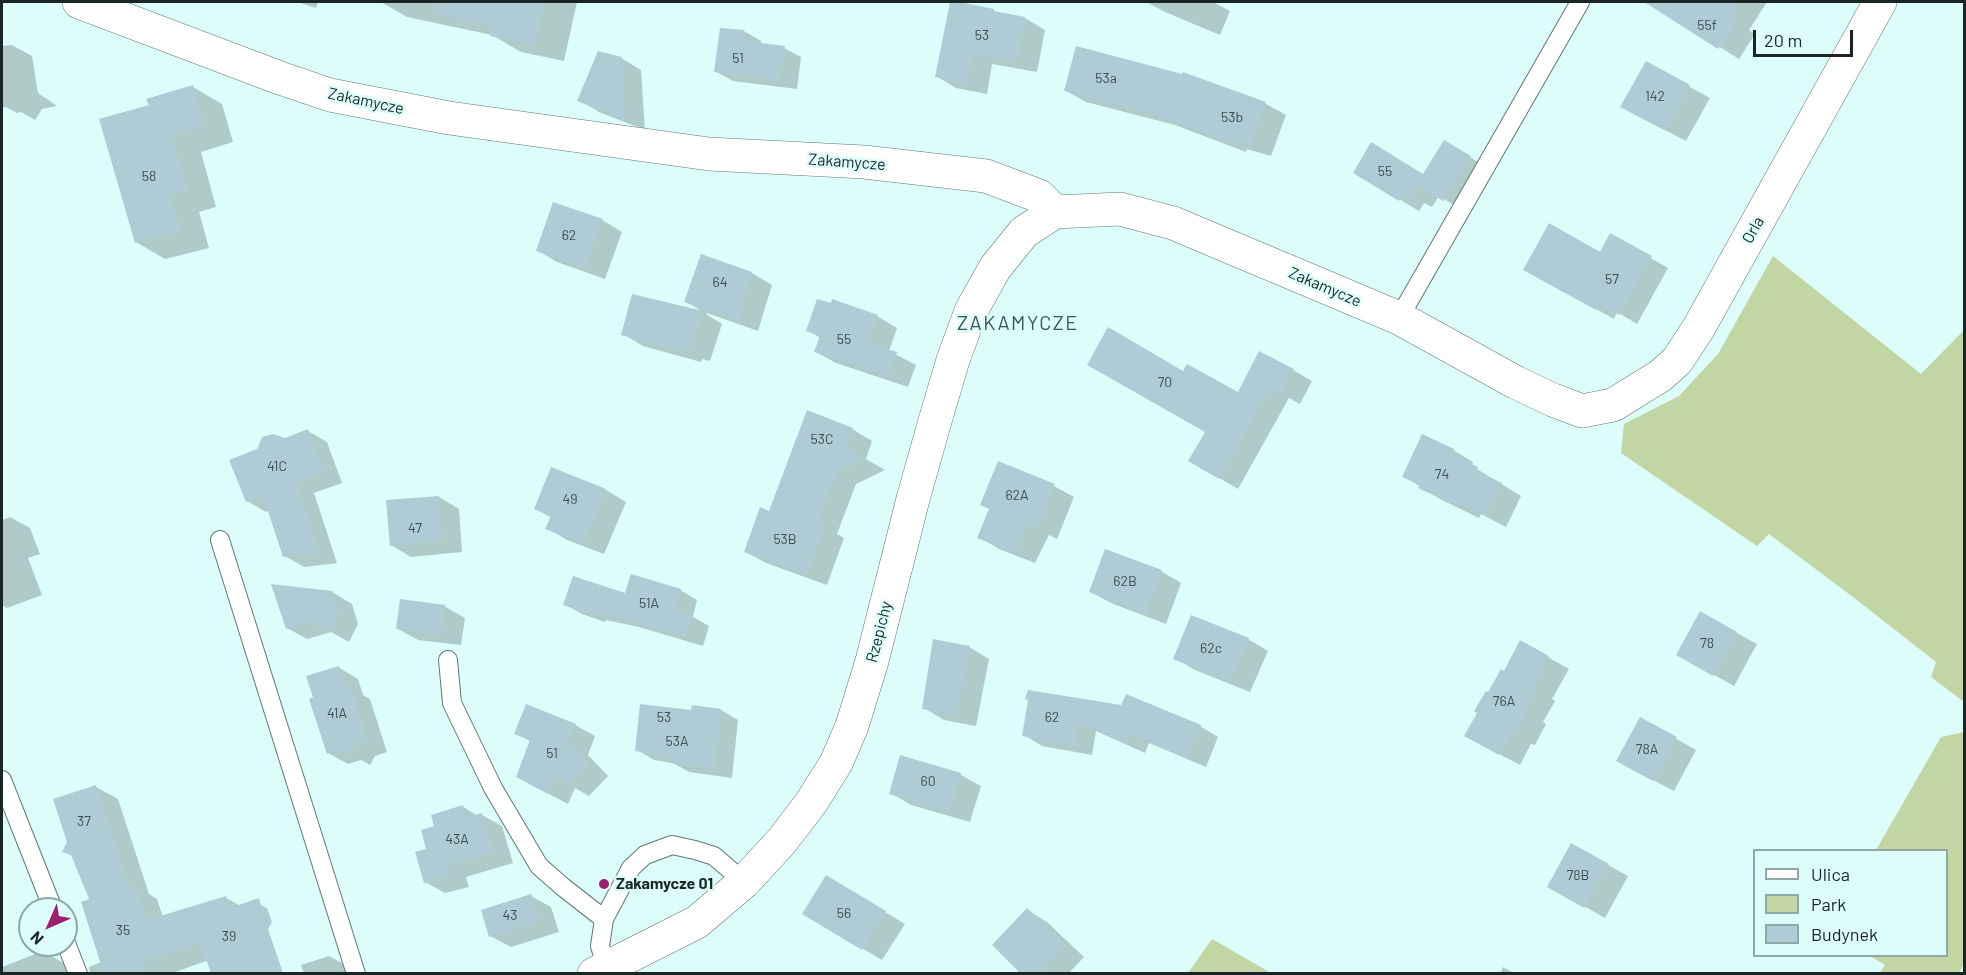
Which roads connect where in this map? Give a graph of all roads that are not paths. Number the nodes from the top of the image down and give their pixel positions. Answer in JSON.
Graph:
{"nodes":[{"id":1,"x":79,"y":2,"type":"edge"},
{"id":2,"x":1580,"y":2,"type":"edge"},
{"id":3,"x":1880,"y":2,"type":"edge"},
{"id":4,"x":1055,"y":212,"type":"junction"},
{"id":5,"x":1399,"y":318,"type":"junction"},
{"id":6,"x":1582,"y":411,"type":"joint"},
{"id":7,"x":220,"y":540,"type":"dead end"},
{"id":8,"x":448,"y":660,"type":"dead end"},
{"id":9,"x":2,"y":780,"type":"edge"},
{"id":10,"x":744,"y":882,"type":"junction"},
{"id":11,"x":47,"y":897,"type":"edge"},
{"id":12,"x":604,"y":919,"type":"junction"},
{"id":13,"x":71,"y":957,"type":"edge"},
{"id":14,"x":600,"y":970,"type":"edge"},
{"id":15,"x":78,"y":974,"type":"edge"},
{"id":16,"x":356,"y":974,"type":"edge"}],
"edges":[{"from":1,"to":4,"type":"street","name":"Zakamycze"},
{"from":2,"to":5,"type":"lane"},
{"from":3,"to":6,"type":"street","name":"Orla"},
{"from":4,"to":5,"type":"street","name":"Zakamycze"},
{"from":4,"to":10,"type":"street","name":"Rzepichy"},
{"from":5,"to":6,"type":"street","name":"Zakamycze"},
{"from":7,"to":16,"type":"lane"},
{"from":8,"to":12,"type":"lane"},
{"from":9,"to":11,"type":"lane"},
{"from":10,"to":12,"type":"lane"},
{"from":10,"to":14,"type":"street","name":"Rzepichy"},
{"from":12,"to":14,"type":"lane"},
{"from":13,"to":15,"type":"lane"}]}
